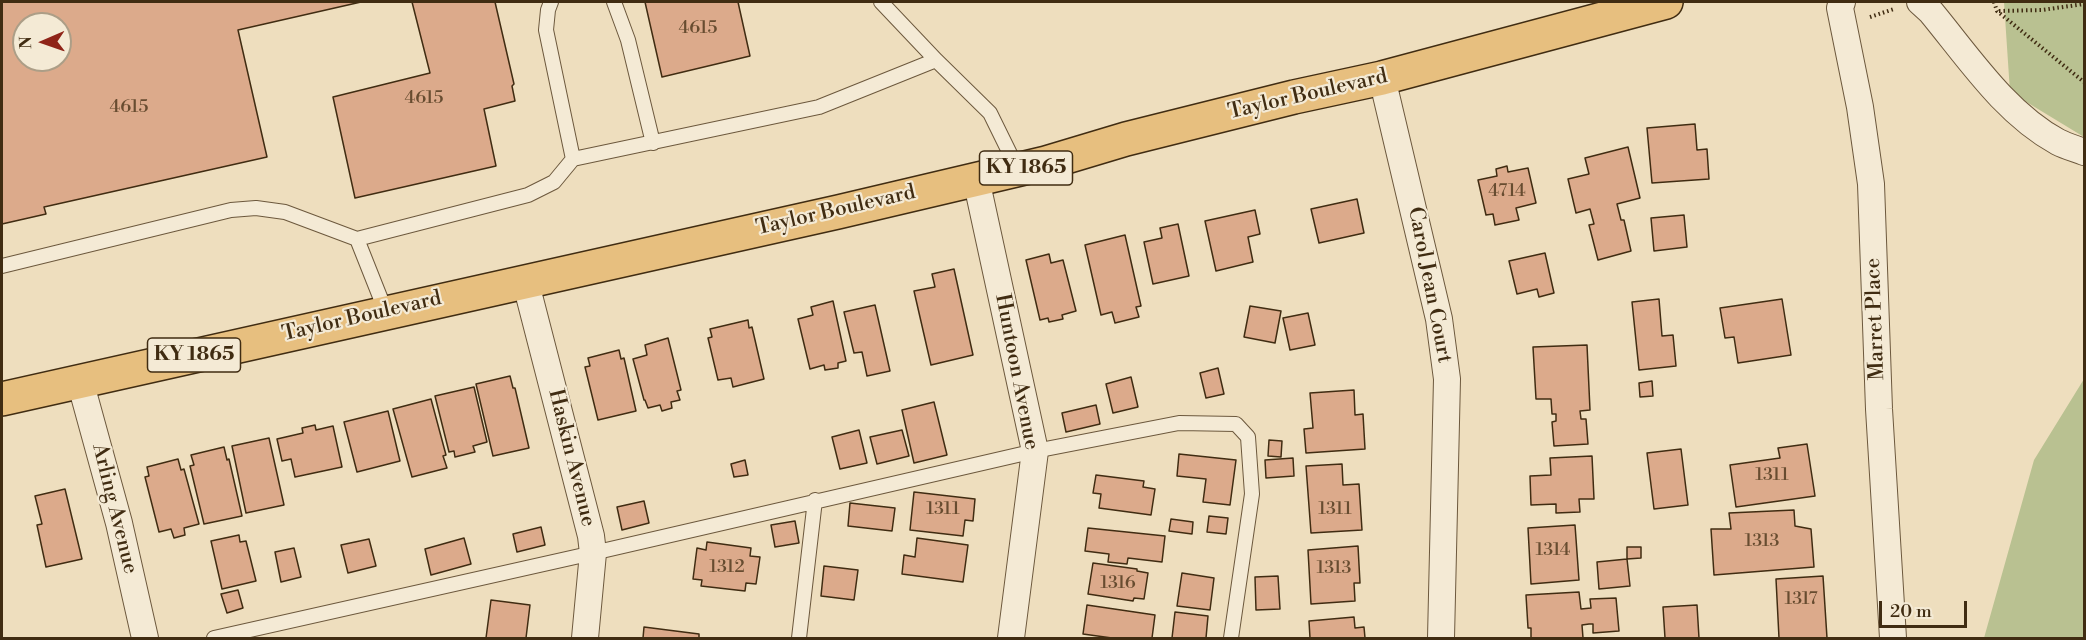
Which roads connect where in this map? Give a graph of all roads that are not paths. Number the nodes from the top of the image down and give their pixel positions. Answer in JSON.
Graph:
{"nodes":[{"id":1,"x":551,"y":2,"type":"edge"},
{"id":2,"x":615,"y":2,"type":"edge"},
{"id":3,"x":881,"y":2,"type":"edge"},
{"id":4,"x":1666,"y":2,"type":"edge"},
{"id":5,"x":1842,"y":2,"type":"edge"},
{"id":6,"x":1920,"y":2,"type":"edge"},
{"id":7,"x":936,"y":60,"type":"junction"},
{"id":8,"x":1382,"y":78,"type":"junction"},
{"id":9,"x":653,"y":143,"type":"junction"},
{"id":10,"x":2085,"y":152,"type":"edge"},
{"id":11,"x":573,"y":159,"type":"junction"},
{"id":12,"x":1018,"y":170,"type":"junction"},
{"id":13,"x":976,"y":179,"type":"junction"},
{"id":14,"x":357,"y":239,"type":"junction"},
{"id":15,"x":2,"y":266,"type":"edge"},
{"id":16,"x":525,"y":280,"type":"junction"},
{"id":17,"x":386,"y":312,"type":"junction"},
{"id":18,"x":81,"y":381,"type":"junction"},
{"id":19,"x":2,"y":399,"type":"edge"},
{"id":20,"x":1035,"y":451,"type":"junction"},
{"id":21,"x":815,"y":500,"type":"junction"},
{"id":22,"x":593,"y":554,"type":"junction"},
{"id":23,"x":146,"y":639,"type":"edge"},
{"id":24,"x":214,"y":639,"type":"edge"},
{"id":25,"x":585,"y":639,"type":"edge"},
{"id":26,"x":799,"y":639,"type":"edge"},
{"id":27,"x":1011,"y":639,"type":"edge"},
{"id":28,"x":1231,"y":639,"type":"edge"},
{"id":29,"x":1441,"y":639,"type":"edge"},
{"id":30,"x":1893,"y":639,"type":"edge"}],
"edges":[{"from":1,"to":11,"type":"lane"},
{"from":2,"to":9,"type":"lane"},
{"from":3,"to":7,"type":"lane"},
{"from":4,"to":8,"type":"main road","name":"Taylor Boulevard","number":"KY 1865"},
{"from":5,"to":30,"type":"street","name":"Marret Place"},
{"from":6,"to":10,"type":"street"},
{"from":7,"to":9,"type":"lane"},
{"from":7,"to":12,"type":"lane"},
{"from":8,"to":12,"type":"main road","name":"Taylor Boulevard","number":"KY 1865"},
{"from":8,"to":29,"type":"street","name":"Carol Jean Court"},
{"from":9,"to":11,"type":"lane"},
{"from":11,"to":14,"type":"lane"},
{"from":12,"to":13,"type":"main road","name":"Taylor Boulevard","number":"KY 1865"},
{"from":13,"to":16,"type":"main road","name":"Taylor Boulevard","number":"KY 1865"},
{"from":13,"to":20,"type":"street","name":"Huntoon Avenue"},
{"from":14,"to":15,"type":"lane"},
{"from":14,"to":17,"type":"lane"},
{"from":16,"to":17,"type":"main road","name":"Taylor Boulevard","number":"KY 1865"},
{"from":16,"to":22,"type":"street","name":"Haskin Avenue"},
{"from":17,"to":18,"type":"main road","name":"Taylor Boulevard","number":"KY 1865"},
{"from":18,"to":19,"type":"main road","name":"Taylor Boulevard","number":"KY 1865"},
{"from":18,"to":23,"type":"street","name":"Arling Avenue"},
{"from":20,"to":21,"type":"lane"},
{"from":20,"to":27,"type":"street","name":"Huntoon Avenue"},
{"from":20,"to":28,"type":"lane"},
{"from":21,"to":22,"type":"lane"},
{"from":21,"to":26,"type":"lane"},
{"from":22,"to":24,"type":"lane"},
{"from":22,"to":25,"type":"street","name":"Haskin Avenue"}]}
